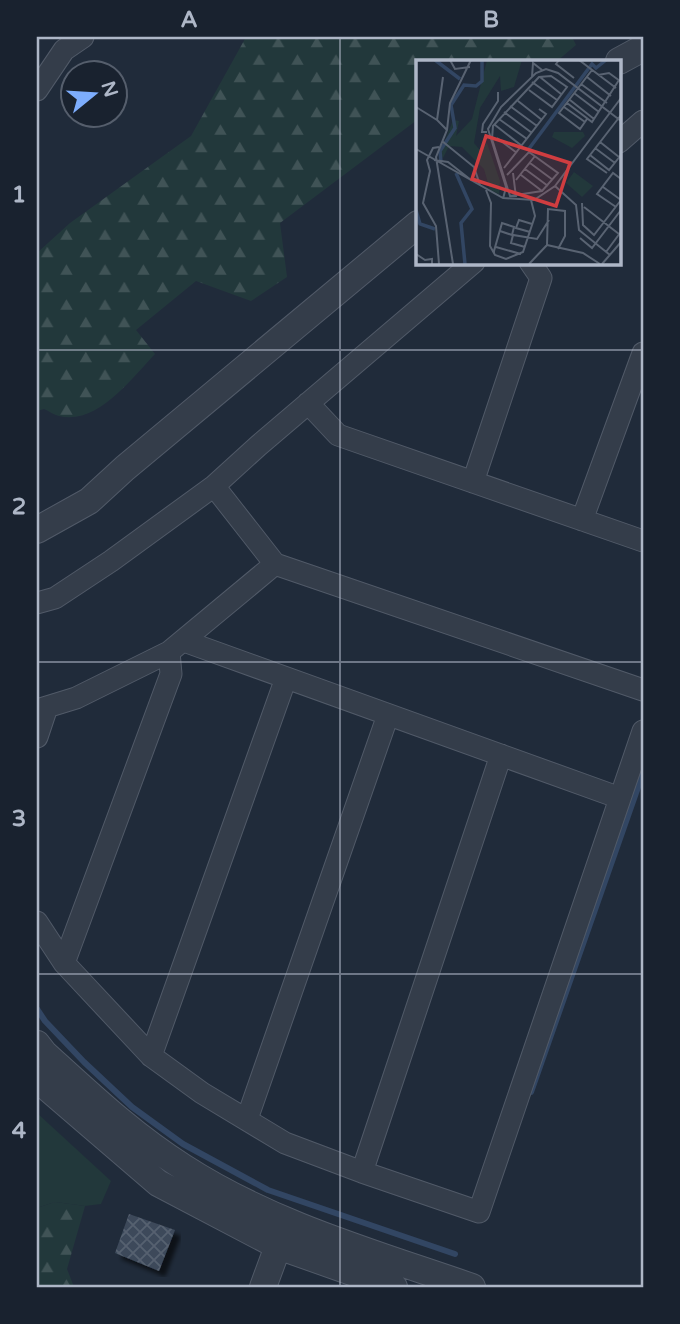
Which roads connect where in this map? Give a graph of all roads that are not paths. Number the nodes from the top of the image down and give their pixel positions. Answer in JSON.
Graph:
{"nodes":[{"id":1,"x":83,"y":37,"type":"edge"},
{"id":2,"x":643,"y":48,"type":"edge"},
{"id":3,"x":620,"y":60,"type":"edge"},
{"id":4,"x":37,"y":90,"type":"edge"},
{"id":5,"x":643,"y":121,"type":"edge"},
{"id":6,"x":620,"y":141,"type":"edge"},
{"id":7,"x":416,"y":225,"type":"edge"},
{"id":8,"x":472,"y":264,"type":"edge"},
{"id":9,"x":531,"y":264,"type":"edge"},
{"id":10,"x":643,"y":353,"type":"edge"},
{"id":11,"x":309,"y":403,"type":"junction"},
{"id":12,"x":473,"y":482,"type":"junction"},
{"id":13,"x":214,"y":486,"type":"junction"},
{"id":14,"x":582,"y":520,"type":"junction"},
{"id":15,"x":37,"y":530,"type":"edge"},
{"id":16,"x":643,"y":541,"type":"edge"},
{"id":17,"x":275,"y":564,"type":"junction"},
{"id":18,"x":37,"y":603,"type":"edge"},
{"id":19,"x":177,"y":647,"type":"junction"},
{"id":20,"x":286,"y":678,"type":"junction"},
{"id":21,"x":643,"y":690,"type":"edge"},
{"id":22,"x":42,"y":708,"type":"edge"},
{"id":23,"x":388,"y":715,"type":"junction"},
{"id":24,"x":643,"y":731,"type":"edge"},
{"id":25,"x":37,"y":737,"type":"edge"},
{"id":26,"x":502,"y":755,"type":"junction"},
{"id":27,"x":620,"y":798,"type":"junction"},
{"id":28,"x":37,"y":922,"type":"edge"},
{"id":29,"x":64,"y":963,"type":"junction"},
{"id":30,"x":37,"y":1044,"type":"edge"},
{"id":31,"x":151,"y":1056,"type":"junction"},
{"id":32,"x":37,"y":1079,"type":"edge"},
{"id":33,"x":247,"y":1119,"type":"junction"},
{"id":34,"x":362,"y":1172,"type":"junction"},
{"id":35,"x":282,"y":1234,"type":"junction"},
{"id":36,"x":263,"y":1287,"type":"edge"},
{"id":37,"x":394,"y":1287,"type":"edge"},
{"id":38,"x":472,"y":1287,"type":"edge"}],
"edges":[{"from":1,"to":4,"type":"street"},
{"from":2,"to":3,"type":"street"},
{"from":5,"to":6,"type":"street"},
{"from":7,"to":15,"type":"street"},
{"from":8,"to":11,"type":"street"},
{"from":9,"to":12,"type":"street"},
{"from":10,"to":14,"type":"street"},
{"from":11,"to":12,"type":"street"},
{"from":11,"to":13,"type":"street"},
{"from":12,"to":14,"type":"street"},
{"from":13,"to":17,"type":"street"},
{"from":13,"to":18,"type":"street"},
{"from":14,"to":16,"type":"street"},
{"from":17,"to":19,"type":"street"},
{"from":17,"to":21,"type":"street"},
{"from":19,"to":20,"type":"street"},
{"from":19,"to":22,"type":"street"},
{"from":19,"to":29,"type":"street"},
{"from":20,"to":23,"type":"street"},
{"from":20,"to":31,"type":"street"},
{"from":22,"to":25,"type":"street"},
{"from":23,"to":26,"type":"street"},
{"from":23,"to":33,"type":"street"},
{"from":24,"to":27,"type":"street"},
{"from":26,"to":27,"type":"street"},
{"from":26,"to":34,"type":"street"},
{"from":27,"to":34,"type":"street"},
{"from":28,"to":29,"type":"street"},
{"from":29,"to":31,"type":"street"},
{"from":30,"to":35,"type":"street"},
{"from":31,"to":33,"type":"street"},
{"from":32,"to":35,"type":"street"},
{"from":33,"to":34,"type":"street"},
{"from":35,"to":36,"type":"street"},
{"from":35,"to":37,"type":"street"},
{"from":35,"to":38,"type":"street"}]}
